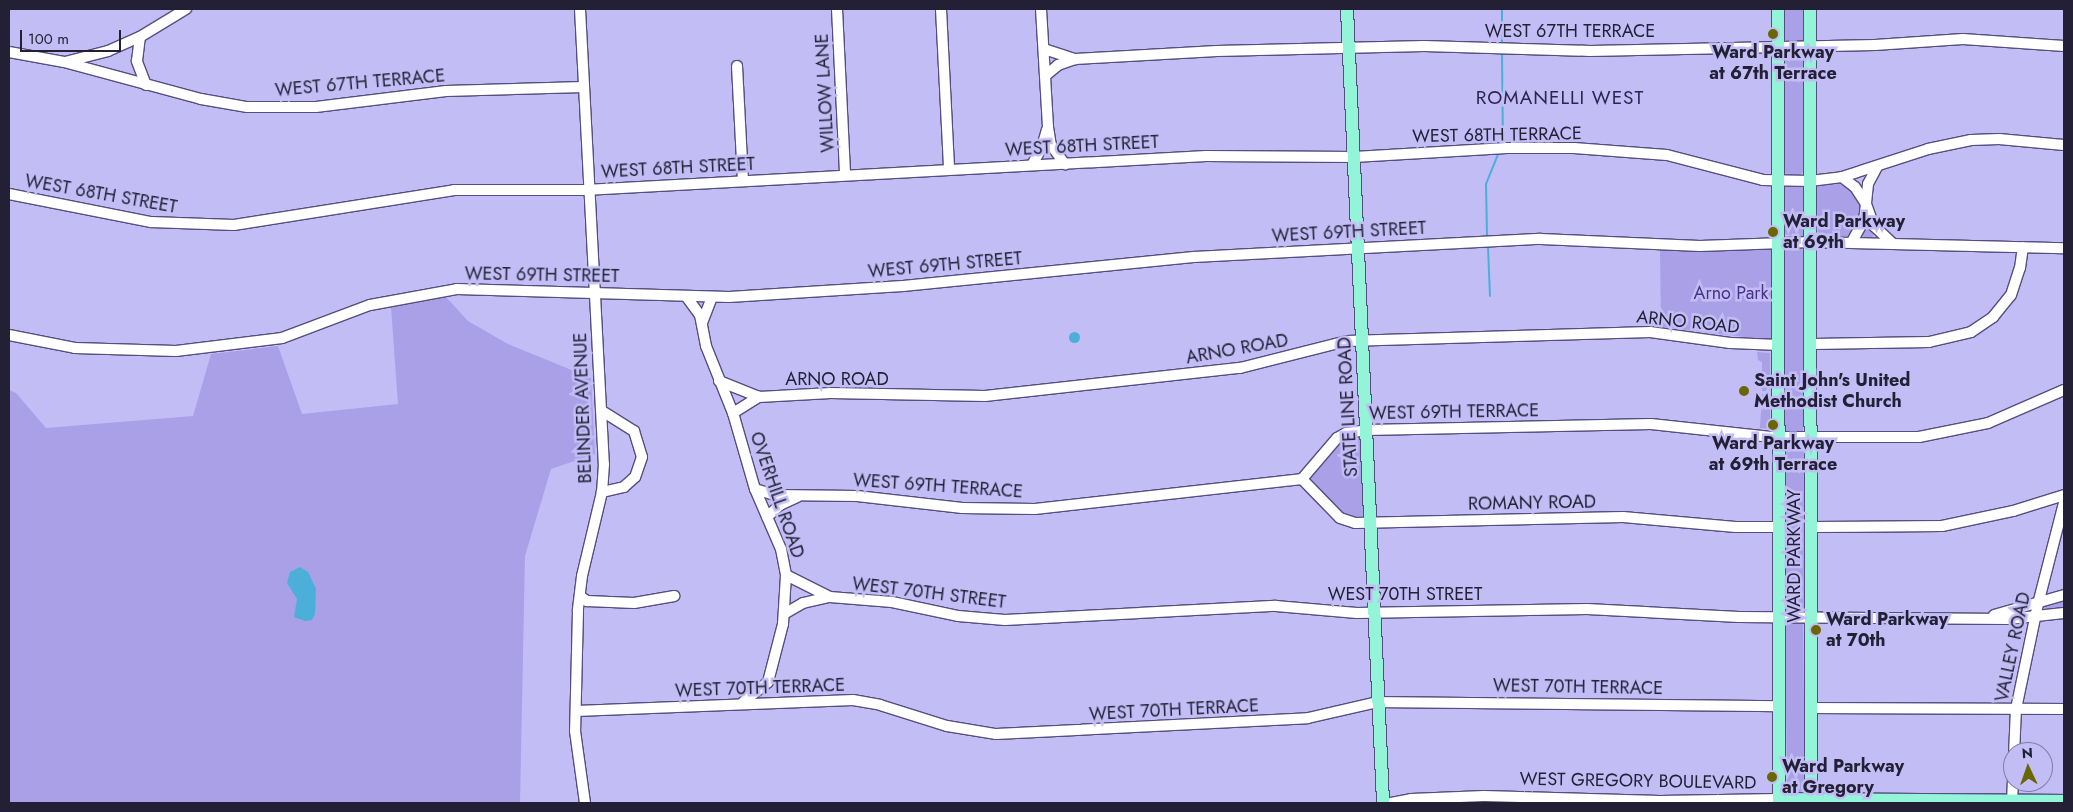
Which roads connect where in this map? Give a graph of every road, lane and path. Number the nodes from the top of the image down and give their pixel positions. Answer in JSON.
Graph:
{"nodes":[{"id":1,"x":186,"y":9,"type":"edge"},
{"id":2,"x":580,"y":9,"type":"edge"},
{"id":3,"x":837,"y":9,"type":"edge"},
{"id":4,"x":941,"y":9,"type":"edge"},
{"id":5,"x":1041,"y":9,"type":"edge"},
{"id":6,"x":1347,"y":9,"type":"edge"},
{"id":7,"x":1778,"y":9,"type":"edge"},
{"id":8,"x":1810,"y":9,"type":"edge"},
{"id":9,"x":140,"y":37,"type":"junction"},
{"id":10,"x":1778,"y":45,"type":"junction"},
{"id":11,"x":1810,"y":45,"type":"junction"},
{"id":12,"x":2064,"y":46,"type":"edge"},
{"id":13,"x":1349,"y":48,"type":"junction"},
{"id":14,"x":1044,"y":49,"type":"junction"},
{"id":15,"x":9,"y":52,"type":"edge"},
{"id":16,"x":1075,"y":59,"type":"junction"},
{"id":17,"x":64,"y":62,"type":"junction"},
{"id":18,"x":737,"y":66,"type":"dead end"},
{"id":19,"x":1045,"y":76,"type":"junction"},
{"id":20,"x":146,"y":85,"type":"junction"},
{"id":21,"x":584,"y":87,"type":"junction"},
{"id":22,"x":1048,"y":127,"type":"junction"},
{"id":23,"x":2064,"y":146,"type":"edge"},
{"id":24,"x":1354,"y":156,"type":"junction"},
{"id":25,"x":1064,"y":164,"type":"junction"},
{"id":26,"x":1032,"y":165,"type":"junction"},
{"id":27,"x":1877,"y":167,"type":"junction"},
{"id":28,"x":949,"y":169,"type":"junction"},
{"id":29,"x":845,"y":175,"type":"junction"},
{"id":30,"x":1842,"y":177,"type":"junction"},
{"id":31,"x":1779,"y":180,"type":"junction"},
{"id":32,"x":743,"y":181,"type":"junction"},
{"id":33,"x":1810,"y":181,"type":"junction"},
{"id":34,"x":590,"y":190,"type":"junction"},
{"id":35,"x":9,"y":194,"type":"edge"},
{"id":36,"x":1866,"y":204,"type":"junction"},
{"id":37,"x":1779,"y":242,"type":"junction"},
{"id":38,"x":1811,"y":242,"type":"junction"},
{"id":39,"x":1851,"y":243,"type":"junction"},
{"id":40,"x":1892,"y":243,"type":"junction"},
{"id":41,"x":2023,"y":248,"type":"junction"},
{"id":42,"x":2064,"y":248,"type":"edge"},
{"id":43,"x":1358,"y":249,"type":"junction"},
{"id":44,"x":595,"y":290,"type":"junction"},
{"id":45,"x":686,"y":296,"type":"junction"},
{"id":46,"x":712,"y":297,"type":"junction"},
{"id":47,"x":702,"y":324,"type":"junction"},
{"id":48,"x":9,"y":335,"type":"edge"},
{"id":49,"x":1362,"y":341,"type":"junction"},
{"id":50,"x":1813,"y":344,"type":"junction"},
{"id":51,"x":1779,"y":345,"type":"junction"},
{"id":52,"x":719,"y":381,"type":"junction"},
{"id":53,"x":2064,"y":390,"type":"edge"},
{"id":54,"x":759,"y":397,"type":"junction"},
{"id":55,"x":602,"y":411,"type":"junction"},
{"id":56,"x":733,"y":413,"type":"junction"},
{"id":57,"x":1367,"y":430,"type":"junction"},
{"id":58,"x":1779,"y":437,"type":"junction"},
{"id":59,"x":1812,"y":438,"type":"junction"},
{"id":60,"x":1302,"y":479,"type":"junction"},
{"id":61,"x":754,"y":489,"type":"junction"},
{"id":62,"x":602,"y":492,"type":"junction"},
{"id":63,"x":2064,"y":495,"type":"edge"},
{"id":64,"x":798,"y":496,"type":"junction"},
{"id":65,"x":2064,"y":502,"type":"edge"},
{"id":66,"x":767,"y":518,"type":"junction"},
{"id":67,"x":1370,"y":522,"type":"junction"},
{"id":68,"x":1811,"y":527,"type":"junction"},
{"id":69,"x":1779,"y":528,"type":"junction"},
{"id":70,"x":786,"y":575,"type":"junction"},
{"id":71,"x":2064,"y":595,"type":"edge"},
{"id":72,"x":580,"y":596,"type":"junction"},
{"id":73,"x":674,"y":596,"type":"dead end"},
{"id":74,"x":830,"y":597,"type":"junction"},
{"id":75,"x":2038,"y":604,"type":"junction"},
{"id":76,"x":1375,"y":613,"type":"junction"},
{"id":77,"x":2064,"y":613,"type":"edge"},
{"id":78,"x":784,"y":614,"type":"junction"},
{"id":79,"x":1778,"y":616,"type":"junction"},
{"id":80,"x":1812,"y":616,"type":"junction"},
{"id":81,"x":1983,"y":617,"type":"junction"},
{"id":82,"x":2035,"y":618,"type":"junction"},
{"id":83,"x":768,"y":682,"type":"junction"},
{"id":84,"x":778,"y":701,"type":"junction"},
{"id":85,"x":743,"y":702,"type":"junction"},
{"id":86,"x":1378,"y":702,"type":"junction"},
{"id":87,"x":1778,"y":706,"type":"junction"},
{"id":88,"x":1811,"y":708,"type":"junction"},
{"id":89,"x":2016,"y":709,"type":"junction"},
{"id":90,"x":2064,"y":709,"type":"edge"},
{"id":91,"x":576,"y":711,"type":"junction"},
{"id":92,"x":1779,"y":801,"type":"edge"},
{"id":93,"x":1811,"y":801,"type":"edge"},
{"id":94,"x":2012,"y":802,"type":"edge"},
{"id":95,"x":2064,"y":802,"type":"edge"},
{"id":96,"x":585,"y":803,"type":"edge"},
{"id":97,"x":1383,"y":803,"type":"edge"},
{"id":98,"x":1391,"y":803,"type":"edge"}],
"edges":[{"from":1,"to":9,"type":"street"},
{"from":2,"to":21,"type":"street","name":"BELINDER AVENUE"},
{"from":3,"to":29,"type":"street","name":"WILLOW LANE"},
{"from":4,"to":28,"type":"street"},
{"from":5,"to":14,"type":"street"},
{"from":6,"to":13,"type":"main road","name":"STATE LINE ROAD"},
{"from":7,"to":10,"type":"main road","name":"WARD PARKWAY"},
{"from":8,"to":11,"type":"main road","name":"WARD PARKWAY"},
{"from":9,"to":17,"type":"street"},
{"from":9,"to":20,"type":"street"},
{"from":10,"to":11,"type":"street","name":"WEST 67TH TERRACE"},
{"from":10,"to":13,"type":"street","name":"WEST 67TH TERRACE"},
{"from":10,"to":31,"type":"main road","name":"WARD PARKWAY"},
{"from":11,"to":12,"type":"street","name":"WEST 67TH TERRACE"},
{"from":11,"to":33,"type":"main road","name":"WARD PARKWAY"},
{"from":13,"to":16,"type":"street","name":"WEST 67TH TERRACE"},
{"from":13,"to":24,"type":"main road","name":"STATE LINE ROAD"},
{"from":14,"to":16,"type":"street","name":"WEST 67TH TERRACE"},
{"from":14,"to":19,"type":"street"},
{"from":15,"to":17,"type":"street","name":"WEST 67TH TERRACE"},
{"from":16,"to":19,"type":"street","name":"WEST 67TH TERRACE"},
{"from":17,"to":20,"type":"street","name":"WEST 67TH TERRACE"},
{"from":18,"to":32,"type":"street"},
{"from":19,"to":22,"type":"street"},
{"from":20,"to":21,"type":"street","name":"WEST 67TH TERRACE"},
{"from":21,"to":34,"type":"street","name":"BELINDER AVENUE"},
{"from":22,"to":25,"type":"street"},
{"from":22,"to":26,"type":"street"},
{"from":23,"to":27,"type":"street","name":"WEST 68TH TERRACE"},
{"from":24,"to":25,"type":"street","name":"WEST 68TH STREET"},
{"from":24,"to":31,"type":"street","name":"WEST 68TH TERRACE"},
{"from":24,"to":43,"type":"main road","name":"STATE LINE ROAD"},
{"from":25,"to":26,"type":"street","name":"WEST 68TH STREET"},
{"from":26,"to":28,"type":"street","name":"WEST 68TH STREET"},
{"from":27,"to":30,"type":"street","name":"WEST 68TH TERRACE"},
{"from":27,"to":36,"type":"street"},
{"from":28,"to":29,"type":"street","name":"WEST 68TH STREET"},
{"from":29,"to":32,"type":"street","name":"WEST 68TH STREET"},
{"from":30,"to":33,"type":"street","name":"WEST 68TH TERRACE"},
{"from":30,"to":36,"type":"street"},
{"from":31,"to":33,"type":"street","name":"WEST 68TH TERRACE"},
{"from":31,"to":37,"type":"main road","name":"WARD PARKWAY"},
{"from":32,"to":34,"type":"street","name":"WEST 68TH STREET"},
{"from":33,"to":38,"type":"main road","name":"WARD PARKWAY"},
{"from":34,"to":35,"type":"street","name":"WEST 68TH STREET"},
{"from":34,"to":44,"type":"street","name":"BELINDER AVENUE"},
{"from":36,"to":39,"type":"street"},
{"from":36,"to":40,"type":"street"},
{"from":37,"to":38,"type":"street","name":"WEST 69TH STREET"},
{"from":37,"to":43,"type":"street","name":"WEST 69TH STREET"},
{"from":37,"to":51,"type":"main road","name":"WARD PARKWAY"},
{"from":38,"to":39,"type":"street","name":"WEST 69TH STREET"},
{"from":38,"to":50,"type":"main road","name":"WARD PARKWAY"},
{"from":39,"to":40,"type":"street","name":"WEST 69TH STREET"},
{"from":40,"to":41,"type":"street","name":"WEST 69TH STREET"},
{"from":41,"to":42,"type":"street","name":"WEST 69TH STREET"},
{"from":41,"to":50,"type":"street"},
{"from":43,"to":46,"type":"street","name":"WEST 69TH STREET"},
{"from":43,"to":49,"type":"main road","name":"STATE LINE ROAD"},
{"from":44,"to":45,"type":"street","name":"WEST 69TH STREET"},
{"from":44,"to":48,"type":"street","name":"WEST 69TH STREET"},
{"from":44,"to":55,"type":"street","name":"BELINDER AVENUE"},
{"from":45,"to":46,"type":"street","name":"WEST 69TH STREET"},
{"from":45,"to":47,"type":"street","name":"OVERHILL ROAD"},
{"from":46,"to":47,"type":"street"},
{"from":47,"to":52,"type":"street","name":"OVERHILL ROAD"},
{"from":49,"to":51,"type":"street","name":"ARNO ROAD"},
{"from":49,"to":54,"type":"street","name":"ARNO ROAD"},
{"from":49,"to":57,"type":"main road","name":"STATE LINE ROAD"},
{"from":50,"to":59,"type":"main road","name":"WARD PARKWAY"},
{"from":51,"to":58,"type":"main road","name":"WARD PARKWAY"},
{"from":52,"to":54,"type":"street","name":"ARNO ROAD"},
{"from":52,"to":56,"type":"street","name":"OVERHILL ROAD"},
{"from":53,"to":59,"type":"street","name":"WEST 69TH TERRACE"},
{"from":54,"to":56,"type":"street","name":"ARNO ROAD"},
{"from":55,"to":62,"type":"street","name":"BELINDER AVENUE"},
{"from":55,"to":62,"type":"street"},
{"from":56,"to":61,"type":"street","name":"OVERHILL ROAD"},
{"from":57,"to":58,"type":"street","name":"WEST 69TH TERRACE"},
{"from":57,"to":60,"type":"street","name":"WEST 69TH TERRACE"},
{"from":57,"to":67,"type":"main road","name":"STATE LINE ROAD"},
{"from":58,"to":59,"type":"street","name":"WEST 69TH TERRACE"},
{"from":58,"to":69,"type":"main road","name":"WARD PARKWAY"},
{"from":59,"to":68,"type":"main road","name":"WARD PARKWAY"},
{"from":60,"to":64,"type":"street","name":"WEST 69TH TERRACE"},
{"from":60,"to":67,"type":"street","name":"ROMANY ROAD"},
{"from":61,"to":64,"type":"street","name":"WEST 69TH TERRACE"},
{"from":61,"to":66,"type":"street","name":"OVERHILL ROAD"},
{"from":62,"to":72,"type":"street","name":"BELINDER AVENUE"},
{"from":63,"to":68,"type":"street"},
{"from":64,"to":66,"type":"street"},
{"from":65,"to":75,"type":"street","name":"VALLEY ROAD"},
{"from":66,"to":70,"type":"street","name":"OVERHILL ROAD"},
{"from":67,"to":69,"type":"street","name":"ROMANY ROAD"},
{"from":67,"to":76,"type":"main road","name":"STATE LINE ROAD"},
{"from":68,"to":80,"type":"main road","name":"WARD PARKWAY"},
{"from":69,"to":79,"type":"main road","name":"WARD PARKWAY"},
{"from":70,"to":74,"type":"street","name":"WEST 70TH STREET"},
{"from":70,"to":78,"type":"street","name":"OVERHILL ROAD"},
{"from":71,"to":75,"type":"street","name":"WEST 70TH STREET"},
{"from":72,"to":73,"type":"street"},
{"from":72,"to":91,"type":"street","name":"BELINDER AVENUE"},
{"from":74,"to":76,"type":"street","name":"WEST 70TH STREET"},
{"from":74,"to":78,"type":"street","name":"WEST 70TH STREET"},
{"from":75,"to":81,"type":"street","name":"WEST 70TH STREET"},
{"from":75,"to":82,"type":"street","name":"VALLEY ROAD"},
{"from":76,"to":79,"type":"street","name":"WEST 70TH STREET"},
{"from":76,"to":86,"type":"main road","name":"STATE LINE ROAD"},
{"from":77,"to":82,"type":"street","name":"WEST 70TH STREET"},
{"from":78,"to":83,"type":"street","name":"OVERHILL ROAD"},
{"from":79,"to":80,"type":"street","name":"WEST 70TH STREET"},
{"from":79,"to":87,"type":"main road","name":"WARD PARKWAY"},
{"from":80,"to":81,"type":"street","name":"WEST 70TH STREET"},
{"from":80,"to":88,"type":"main road","name":"WARD PARKWAY"},
{"from":81,"to":82,"type":"street","name":"WEST 70TH STREET"},
{"from":82,"to":89,"type":"street","name":"VALLEY ROAD"},
{"from":83,"to":84,"type":"street"},
{"from":83,"to":85,"type":"street"},
{"from":84,"to":85,"type":"street","name":"WEST 70TH TERRACE"},
{"from":84,"to":86,"type":"street","name":"WEST 70TH TERRACE"},
{"from":85,"to":91,"type":"street","name":"WEST 70TH TERRACE"},
{"from":86,"to":87,"type":"street","name":"WEST 70TH TERRACE"},
{"from":86,"to":97,"type":"main road","name":"STATE LINE ROAD"},
{"from":87,"to":92,"type":"main road","name":"WARD PARKWAY"},
{"from":88,"to":89,"type":"street"},
{"from":88,"to":93,"type":"main road","name":"WARD PARKWAY"},
{"from":89,"to":90,"type":"street"},
{"from":89,"to":94,"type":"street","name":"VALLEY ROAD"},
{"from":91,"to":96,"type":"street","name":"BELINDER AVENUE"},
{"from":92,"to":93,"type":"main road","name":"WEST GREGORY BOULEVARD"},
{"from":92,"to":98,"type":"street","name":"WEST GREGORY BOULEVARD"},
{"from":93,"to":94,"type":"main road","name":"WEST GREGORY BOULEVARD"},
{"from":94,"to":95,"type":"main road","name":"WEST GREGORY BOULEVARD"}]}
